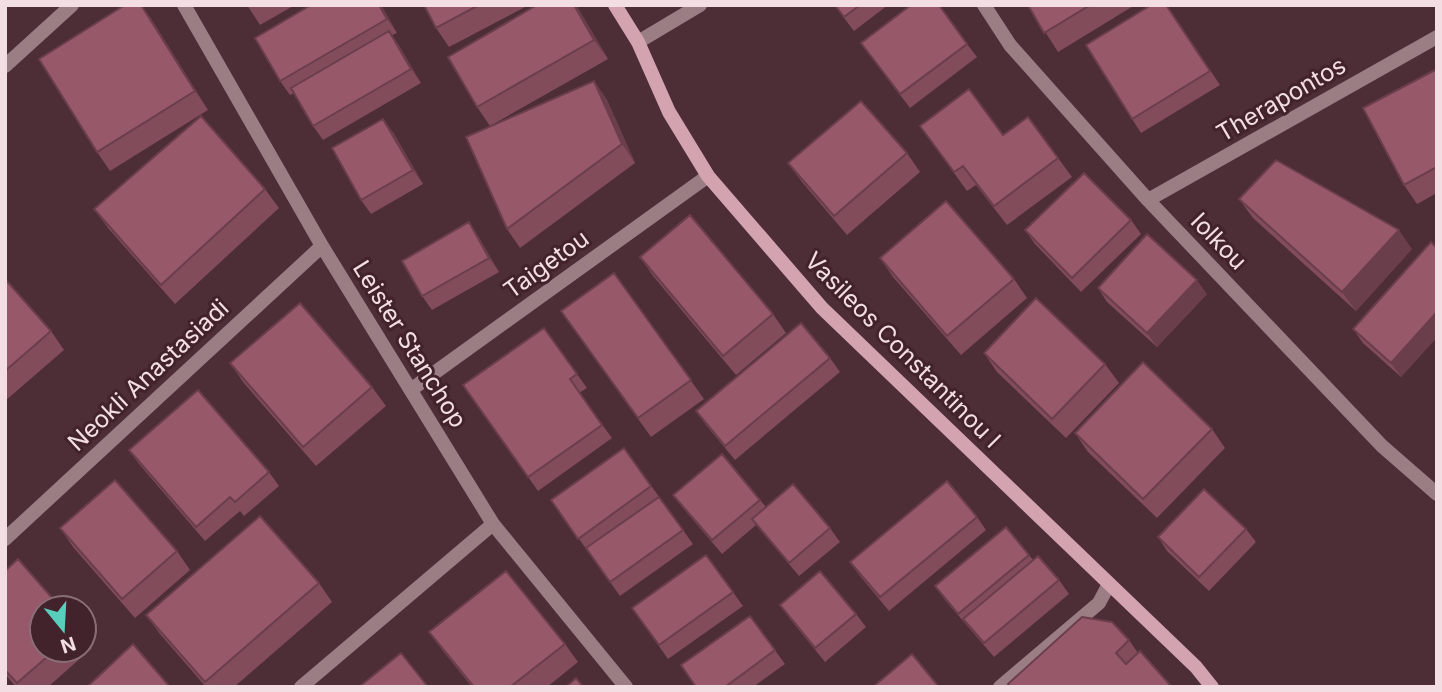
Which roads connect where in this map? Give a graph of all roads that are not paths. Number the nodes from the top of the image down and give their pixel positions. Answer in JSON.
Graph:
{"nodes":[{"id":1,"x":72,"y":5,"type":"edge"},
{"id":2,"x":184,"y":5,"type":"edge"},
{"id":3,"x":615,"y":5,"type":"edge"},
{"id":4,"x":700,"y":5,"type":"edge"},
{"id":5,"x":984,"y":5,"type":"edge"},
{"id":6,"x":1437,"y":37,"type":"edge"},
{"id":7,"x":638,"y":41,"type":"junction"},
{"id":8,"x":5,"y":44,"type":"edge"},
{"id":9,"x":17,"y":56,"type":"junction"},
{"id":10,"x":5,"y":66,"type":"edge"},
{"id":11,"x":708,"y":176,"type":"junction"},
{"id":12,"x":1148,"y":200,"type":"junction"},
{"id":13,"x":322,"y":246,"type":"junction"},
{"id":14,"x":412,"y":389,"type":"junction"},
{"id":15,"x":1437,"y":494,"type":"edge"},
{"id":16,"x":493,"y":524,"type":"junction"},
{"id":17,"x":5,"y":539,"type":"edge"},
{"id":18,"x":1109,"y":584,"type":"junction"},
{"id":19,"x":301,"y":687,"type":"edge"},
{"id":20,"x":626,"y":687,"type":"edge"},
{"id":21,"x":1000,"y":687,"type":"edge"},
{"id":22,"x":1212,"y":687,"type":"edge"}],
"edges":[{"from":1,"to":9,"type":"street"},
{"from":2,"to":13,"type":"street","name":"Leister Stanchop"},
{"from":3,"to":7,"type":"main road","name":"Vasileos Constantinou I"},
{"from":4,"to":7,"type":"street"},
{"from":5,"to":12,"type":"street","name":"Iolkou"},
{"from":6,"to":12,"type":"street","name":"Therapontos"},
{"from":7,"to":11,"type":"main road","name":"Vasileos Constantinou I"},
{"from":8,"to":9,"type":"street"},
{"from":9,"to":10,"type":"street"},
{"from":11,"to":14,"type":"street","name":"Taigetou"},
{"from":11,"to":18,"type":"main road","name":"Vasileos Constantinou I"},
{"from":12,"to":15,"type":"street","name":"Iolkou"},
{"from":13,"to":14,"type":"street","name":"Leister Stanchop"},
{"from":13,"to":17,"type":"street","name":"Neokli Anastasiadi"},
{"from":14,"to":16,"type":"street","name":"Leister Stanchop"},
{"from":16,"to":19,"type":"street"},
{"from":16,"to":20,"type":"street","name":"Leister Stanchop"},
{"from":18,"to":21,"type":"street"},
{"from":18,"to":22,"type":"main road","name":"Vasileos Constantinou I"}]}
